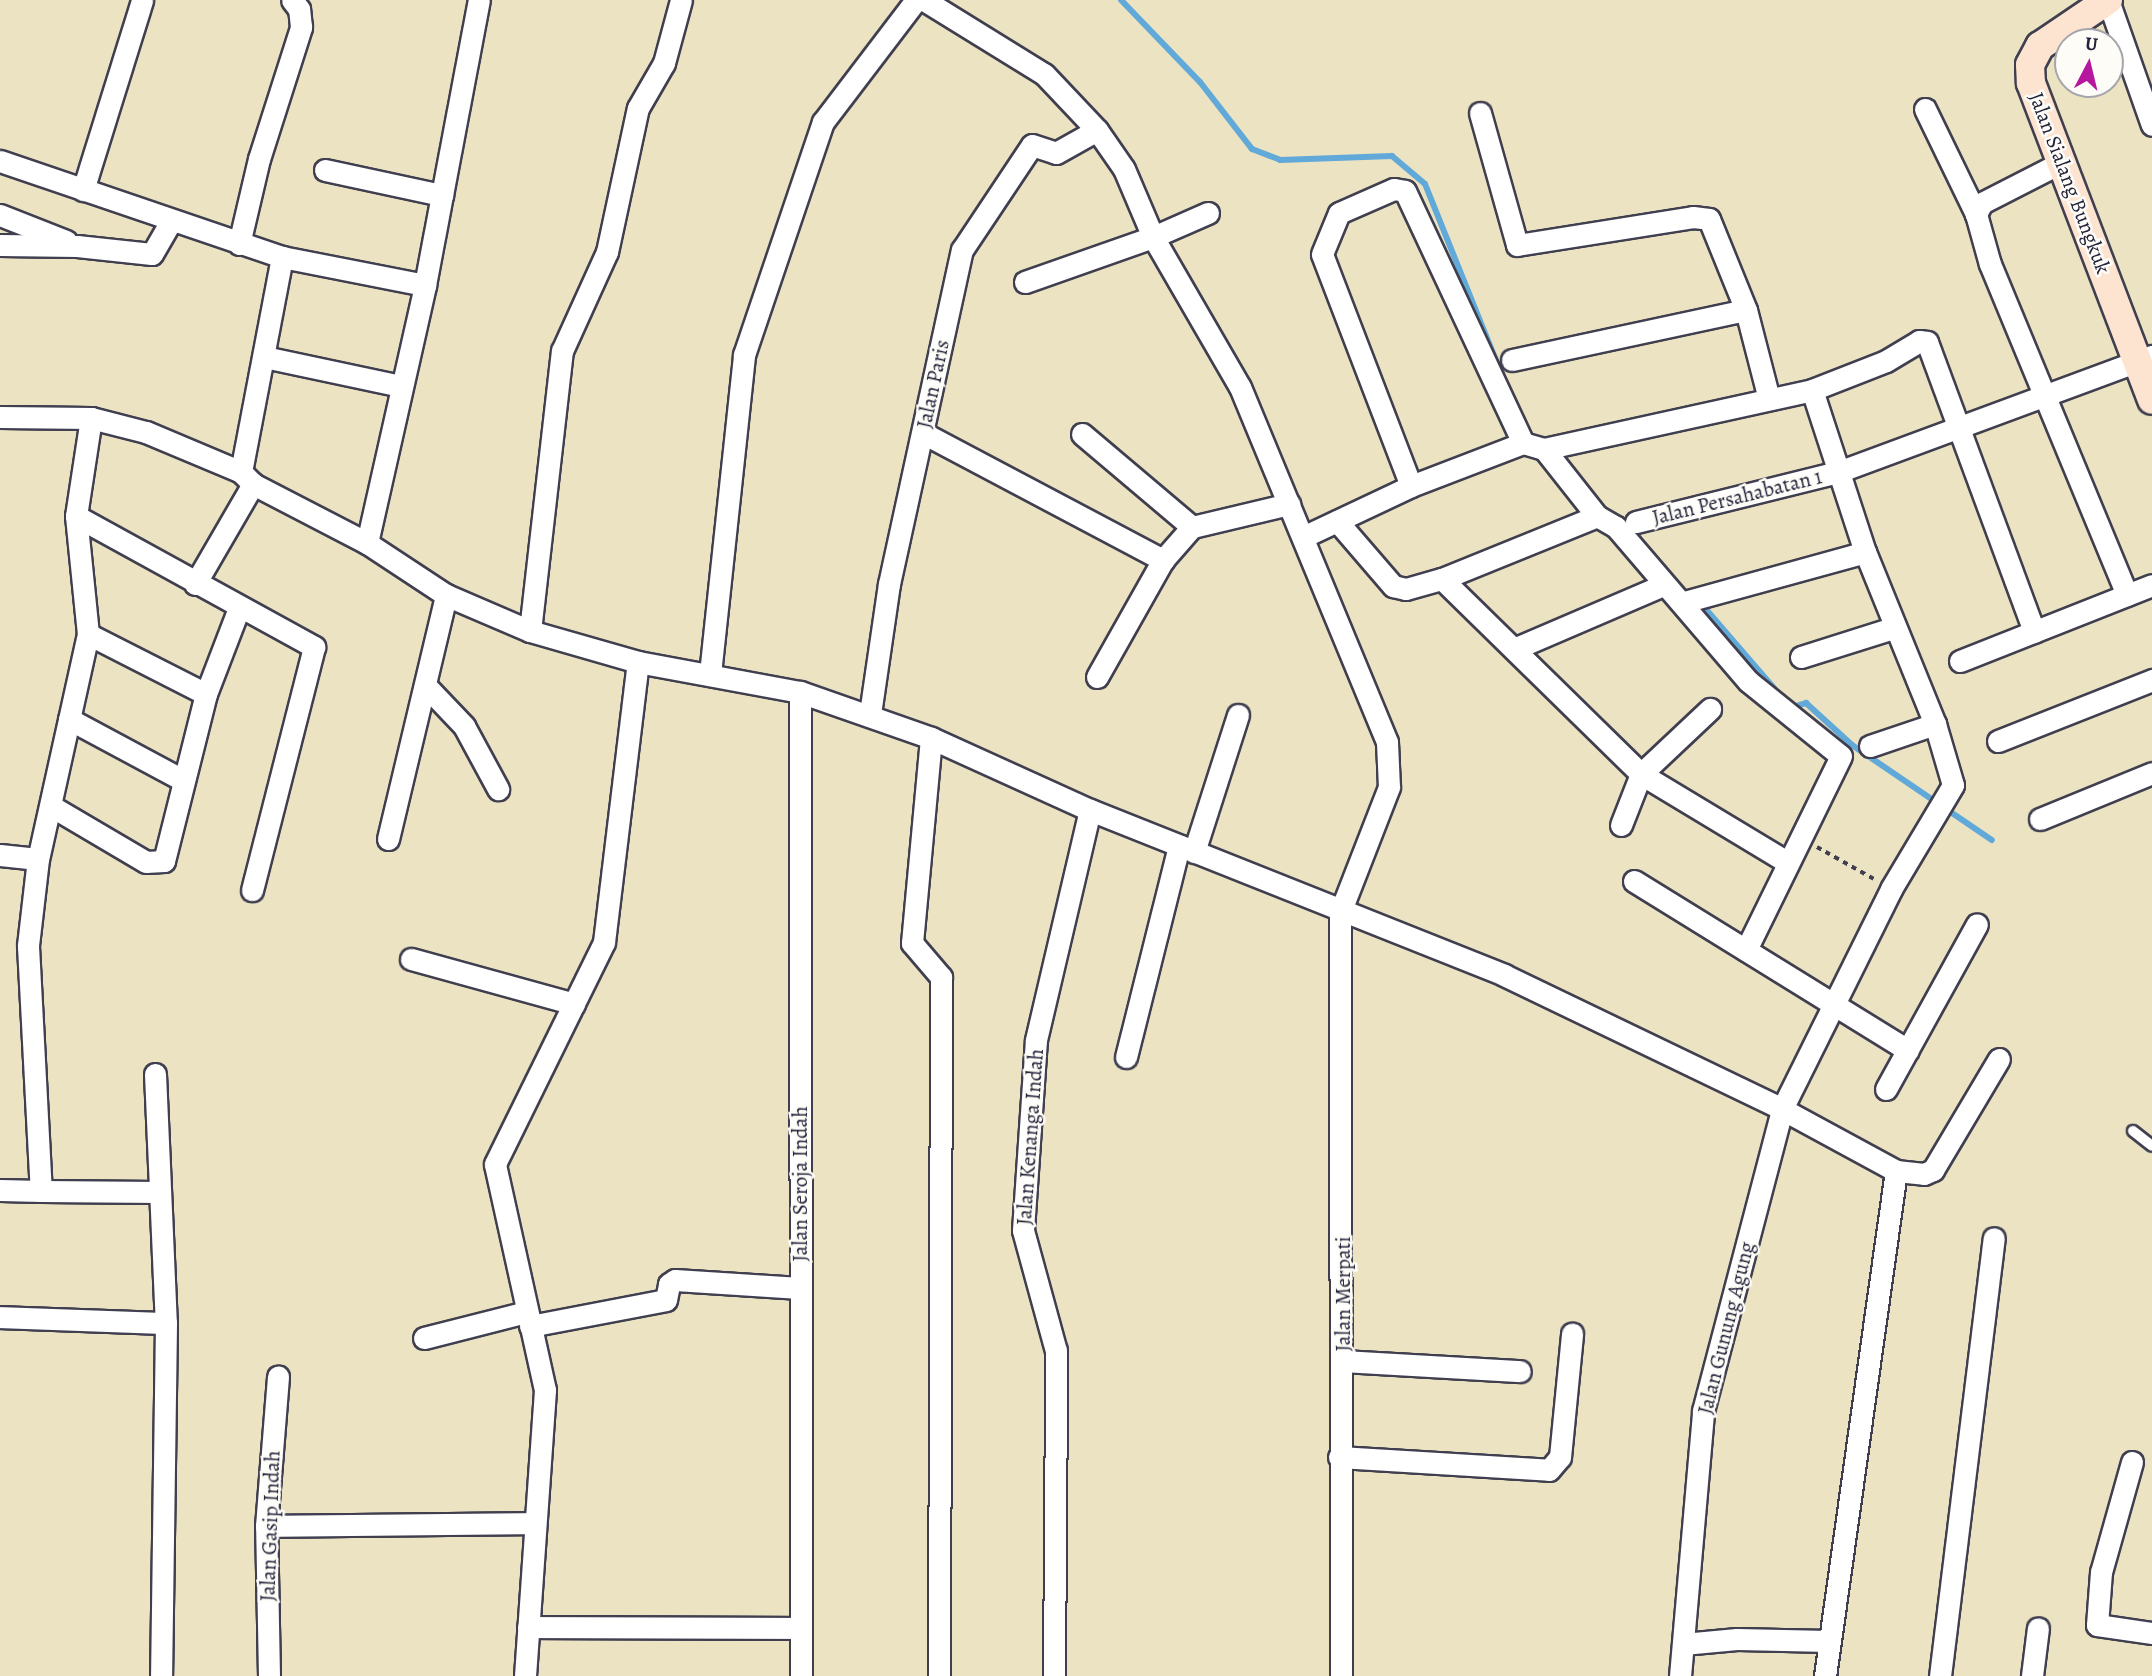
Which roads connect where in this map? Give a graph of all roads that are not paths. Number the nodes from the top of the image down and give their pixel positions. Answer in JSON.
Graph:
{"nodes":[{"id":1,"x":142,"y":0,"type":"edge"},
{"id":2,"x":292,"y":0,"type":"edge"},
{"id":3,"x":479,"y":0,"type":"edge"},
{"id":4,"x":681,"y":0,"type":"edge"},
{"id":5,"x":916,"y":0,"type":"edge"},
{"id":6,"x":924,"y":0,"type":"edge"},
{"id":7,"x":2109,"y":1,"type":"edge"},
{"id":8,"x":1925,"y":109,"type":"dead end"},
{"id":9,"x":1480,"y":113,"type":"dead end"},
{"id":10,"x":2152,"y":125,"type":"edge"},
{"id":11,"x":1097,"y":130,"type":"junction"},
{"id":12,"x":0,"y":161,"type":"edge"},
{"id":13,"x":2062,"y":162,"type":"junction"},
{"id":14,"x":325,"y":170,"type":"dead end"},
{"id":15,"x":83,"y":190,"type":"junction"},
{"id":16,"x":442,"y":195,"type":"junction"},
{"id":17,"x":1208,"y":213,"type":"dead end"},
{"id":18,"x":1976,"y":214,"type":"junction"},
{"id":19,"x":0,"y":215,"type":"edge"},
{"id":20,"x":172,"y":220,"type":"junction"},
{"id":21,"x":1153,"y":237,"type":"junction"},
{"id":22,"x":240,"y":244,"type":"junction"},
{"id":23,"x":0,"y":245,"type":"edge"},
{"id":24,"x":78,"y":246,"type":"junction"},
{"id":25,"x":282,"y":257,"type":"junction"},
{"id":26,"x":1026,"y":282,"type":"dead end"},
{"id":27,"x":425,"y":285,"type":"junction"},
{"id":28,"x":1746,"y":310,"type":"junction"},
{"id":29,"x":264,"y":357,"type":"junction"},
{"id":30,"x":2144,"y":359,"type":"edge"},
{"id":31,"x":1512,"y":360,"type":"dead end"},
{"id":32,"x":401,"y":386,"type":"junction"},
{"id":33,"x":1812,"y":390,"type":"junction"},
{"id":34,"x":2047,"y":396,"type":"junction"},
{"id":35,"x":1769,"y":399,"type":"junction"},
{"id":36,"x":2152,"y":400,"type":"edge"},
{"id":37,"x":0,"y":417,"type":"edge"},
{"id":38,"x":91,"y":418,"type":"junction"},
{"id":39,"x":1960,"y":430,"type":"junction"},
{"id":40,"x":923,"y":433,"type":"junction"},
{"id":41,"x":1082,"y":434,"type":"dead end"},
{"id":42,"x":1523,"y":443,"type":"junction"},
{"id":43,"x":1544,"y":449,"type":"junction"},
{"id":44,"x":1838,"y":472,"type":"junction"},
{"id":45,"x":247,"y":478,"type":"junction"},
{"id":46,"x":1411,"y":486,"type":"junction"},
{"id":47,"x":1289,"y":504,"type":"junction"},
{"id":48,"x":76,"y":516,"type":"junction"},
{"id":49,"x":1597,"y":516,"type":"junction"},
{"id":50,"x":1337,"y":521,"type":"junction"},
{"id":51,"x":1636,"y":522,"type":"dead end"},
{"id":52,"x":1192,"y":527,"type":"junction"},
{"id":53,"x":1303,"y":537,"type":"junction"},
{"id":54,"x":366,"y":543,"type":"junction"},
{"id":55,"x":1865,"y":552,"type":"junction"},
{"id":56,"x":1163,"y":560,"type":"junction"},
{"id":57,"x":1442,"y":579,"type":"junction"},
{"id":58,"x":195,"y":584,"type":"junction"},
{"id":59,"x":1663,"y":585,"type":"junction"},
{"id":60,"x":2152,"y":585,"type":"edge"},
{"id":61,"x":446,"y":594,"type":"junction"},
{"id":62,"x":2127,"y":595,"type":"junction"},
{"id":63,"x":1684,"y":602,"type":"junction"},
{"id":64,"x":239,"y":608,"type":"junction"},
{"id":65,"x":1894,"y":628,"type":"junction"},
{"id":66,"x":530,"y":631,"type":"junction"},
{"id":67,"x":2034,"y":632,"type":"junction"},
{"id":68,"x":88,"y":634,"type":"junction"},
{"id":69,"x":1514,"y":649,"type":"junction"},
{"id":70,"x":1801,"y":657,"type":"dead end"},
{"id":71,"x":1960,"y":661,"type":"dead end"},
{"id":72,"x":638,"y":662,"type":"junction"},
{"id":73,"x":710,"y":674,"type":"junction"},
{"id":74,"x":1097,"y":677,"type":"dead end"},
{"id":75,"x":2152,"y":680,"type":"edge"},
{"id":76,"x":425,"y":685,"type":"junction"},
{"id":77,"x":800,"y":692,"type":"junction"},
{"id":78,"x":206,"y":694,"type":"junction"},
{"id":79,"x":1710,"y":709,"type":"dead end"},
{"id":80,"x":870,"y":714,"type":"junction"},
{"id":81,"x":1238,"y":715,"type":"dead end"},
{"id":82,"x":69,"y":719,"type":"junction"},
{"id":83,"x":1935,"y":724,"type":"junction"},
{"id":84,"x":931,"y":738,"type":"junction"},
{"id":85,"x":1998,"y":741,"type":"dead end"},
{"id":86,"x":1870,"y":746,"type":"dead end"},
{"id":87,"x":2152,"y":772,"type":"edge"},
{"id":88,"x":1641,"y":774,"type":"junction"},
{"id":89,"x":183,"y":780,"type":"junction"},
{"id":90,"x":498,"y":789,"type":"dead end"},
{"id":91,"x":51,"y":806,"type":"junction"},
{"id":92,"x":1090,"y":810,"type":"junction"},
{"id":93,"x":2040,"y":818,"type":"dead end"},
{"id":94,"x":1620,"y":825,"type":"dead end"},
{"id":95,"x":388,"y":839,"type":"dead end"},
{"id":96,"x":1186,"y":849,"type":"junction"},
{"id":97,"x":0,"y":855,"type":"edge"},
{"id":98,"x":38,"y":859,"type":"junction"},
{"id":99,"x":1787,"y":862,"type":"junction"},
{"id":100,"x":1634,"y":881,"type":"dead end"},
{"id":101,"x":252,"y":890,"type":"dead end"},
{"id":102,"x":1340,"y":913,"type":"junction"},
{"id":103,"x":1977,"y":924,"type":"dead end"},
{"id":104,"x":1746,"y":950,"type":"junction"},
{"id":105,"x":411,"y":959,"type":"dead end"},
{"id":106,"x":574,"y":1004,"type":"junction"},
{"id":107,"x":1835,"y":1004,"type":"junction"},
{"id":108,"x":1908,"y":1050,"type":"junction"},
{"id":109,"x":1126,"y":1057,"type":"dead end"},
{"id":110,"x":1999,"y":1059,"type":"dead end"},
{"id":111,"x":155,"y":1074,"type":"dead end"},
{"id":112,"x":1886,"y":1089,"type":"dead end"},
{"id":113,"x":1782,"y":1109,"type":"junction"},
{"id":114,"x":2133,"y":1131,"type":"dead end"},
{"id":115,"x":2152,"y":1146,"type":"edge"},
{"id":116,"x":1896,"y":1171,"type":"junction"},
{"id":117,"x":0,"y":1189,"type":"edge"},
{"id":118,"x":41,"y":1191,"type":"junction"},
{"id":119,"x":159,"y":1192,"type":"junction"},
{"id":120,"x":1994,"y":1238,"type":"dead end"},
{"id":121,"x":800,"y":1288,"type":"junction"},
{"id":122,"x":0,"y":1317,"type":"edge"},
{"id":123,"x":528,"y":1319,"type":"junction"},
{"id":124,"x":166,"y":1323,"type":"junction"},
{"id":125,"x":1572,"y":1334,"type":"dead end"},
{"id":126,"x":424,"y":1338,"type":"dead end"},
{"id":127,"x":1344,"y":1361,"type":"junction"},
{"id":128,"x":1520,"y":1371,"type":"dead end"},
{"id":129,"x":278,"y":1376,"type":"dead end"},
{"id":130,"x":1339,"y":1457,"type":"junction"},
{"id":131,"x":2132,"y":1462,"type":"dead end"},
{"id":132,"x":533,"y":1523,"type":"junction"},
{"id":133,"x":266,"y":1526,"type":"junction"},
{"id":134,"x":528,"y":1628,"type":"junction"},
{"id":135,"x":801,"y":1628,"type":"junction"},
{"id":136,"x":2038,"y":1628,"type":"dead end"},
{"id":137,"x":2152,"y":1633,"type":"edge"},
{"id":138,"x":1829,"y":1641,"type":"junction"},
{"id":139,"x":1683,"y":1643,"type":"junction"},
{"id":140,"x":161,"y":1676,"type":"edge"},
{"id":141,"x":269,"y":1676,"type":"edge"},
{"id":142,"x":525,"y":1676,"type":"edge"},
{"id":143,"x":801,"y":1676,"type":"edge"},
{"id":144,"x":939,"y":1676,"type":"edge"},
{"id":145,"x":1054,"y":1676,"type":"edge"},
{"id":146,"x":1341,"y":1676,"type":"edge"},
{"id":147,"x":1680,"y":1676,"type":"edge"},
{"id":148,"x":1825,"y":1676,"type":"edge"},
{"id":149,"x":1940,"y":1676,"type":"edge"},
{"id":150,"x":2032,"y":1676,"type":"edge"}],
"edges":[{"from":1,"to":15,"type":"street"},
{"from":2,"to":22,"type":"street"},
{"from":3,"to":16,"type":"street"},
{"from":4,"to":66,"type":"street"},
{"from":5,"to":73,"type":"street"},
{"from":6,"to":11,"type":"street"},
{"from":7,"to":10,"type":"street"},
{"from":7,"to":13,"type":"street","name":"Jalan Sialang Bungkuk"},
{"from":8,"to":18,"type":"street"},
{"from":9,"to":28,"type":"street"},
{"from":11,"to":21,"type":"street"},
{"from":11,"to":40,"type":"street","name":"Jalan Paris"},
{"from":12,"to":15,"type":"street"},
{"from":13,"to":18,"type":"street"},
{"from":13,"to":30,"type":"street","name":"Jalan Sialang Bungkuk"},
{"from":14,"to":16,"type":"street"},
{"from":15,"to":20,"type":"street"},
{"from":16,"to":27,"type":"street"},
{"from":17,"to":21,"type":"street"},
{"from":18,"to":34,"type":"street"},
{"from":19,"to":24,"type":"street"},
{"from":20,"to":22,"type":"street"},
{"from":20,"to":24,"type":"street"},
{"from":21,"to":26,"type":"street"},
{"from":21,"to":47,"type":"street"},
{"from":22,"to":25,"type":"street"},
{"from":23,"to":24,"type":"street"},
{"from":25,"to":27,"type":"street"},
{"from":25,"to":29,"type":"street"},
{"from":27,"to":32,"type":"street"},
{"from":28,"to":31,"type":"street"},
{"from":28,"to":35,"type":"street"},
{"from":29,"to":32,"type":"street"},
{"from":29,"to":45,"type":"street"},
{"from":30,"to":34,"type":"street","name":"Jalan Persahabatan 1"},
{"from":30,"to":36,"type":"street","name":"Jalan Sialang Bungkuk"},
{"from":32,"to":54,"type":"street"},
{"from":33,"to":35,"type":"street"},
{"from":33,"to":39,"type":"street"},
{"from":33,"to":44,"type":"street","name":"Jalan Gunung Agung"},
{"from":34,"to":39,"type":"street","name":"Jalan Persahabatan 1"},
{"from":34,"to":62,"type":"street"},
{"from":35,"to":43,"type":"street"},
{"from":37,"to":38,"type":"street"},
{"from":38,"to":45,"type":"street"},
{"from":38,"to":48,"type":"street"},
{"from":39,"to":44,"type":"street","name":"Jalan Persahabatan 1"},
{"from":39,"to":67,"type":"street"},
{"from":40,"to":56,"type":"street"},
{"from":40,"to":80,"type":"street","name":"Jalan Paris"},
{"from":41,"to":52,"type":"street"},
{"from":42,"to":43,"type":"street"},
{"from":42,"to":46,"type":"street"},
{"from":42,"to":46,"type":"street"},
{"from":43,"to":49,"type":"street"},
{"from":44,"to":51,"type":"street","name":"Jalan Persahabatan 1"},
{"from":44,"to":55,"type":"street","name":"Jalan Gunung Agung"},
{"from":45,"to":54,"type":"street"},
{"from":45,"to":58,"type":"street"},
{"from":46,"to":50,"type":"street"},
{"from":47,"to":52,"type":"street"},
{"from":47,"to":53,"type":"street"},
{"from":48,"to":58,"type":"street"},
{"from":48,"to":68,"type":"street"},
{"from":49,"to":57,"type":"street"},
{"from":49,"to":59,"type":"street"},
{"from":50,"to":53,"type":"street"},
{"from":50,"to":57,"type":"street"},
{"from":52,"to":56,"type":"street"},
{"from":53,"to":102,"type":"street"},
{"from":54,"to":61,"type":"street"},
{"from":55,"to":63,"type":"street"},
{"from":55,"to":65,"type":"street","name":"Jalan Gunung Agung"},
{"from":56,"to":74,"type":"street"},
{"from":57,"to":69,"type":"street"},
{"from":58,"to":64,"type":"street"},
{"from":59,"to":63,"type":"street"},
{"from":59,"to":69,"type":"street"},
{"from":60,"to":62,"type":"street"},
{"from":61,"to":66,"type":"street"},
{"from":61,"to":76,"type":"street"},
{"from":62,"to":67,"type":"street"},
{"from":63,"to":99,"type":"street"},
{"from":64,"to":78,"type":"street"},
{"from":64,"to":101,"type":"street"},
{"from":65,"to":70,"type":"street"},
{"from":65,"to":83,"type":"street","name":"Jalan Gunung Agung"},
{"from":66,"to":72,"type":"street"},
{"from":67,"to":71,"type":"street"},
{"from":68,"to":78,"type":"street"},
{"from":68,"to":82,"type":"street"},
{"from":69,"to":88,"type":"street"},
{"from":72,"to":73,"type":"street"},
{"from":72,"to":106,"type":"street"},
{"from":73,"to":77,"type":"street"},
{"from":75,"to":85,"type":"street"},
{"from":76,"to":90,"type":"street"},
{"from":76,"to":95,"type":"street"},
{"from":77,"to":80,"type":"street"},
{"from":77,"to":121,"type":"street","name":"Jalan Seroja Indah"},
{"from":78,"to":89,"type":"street"},
{"from":79,"to":88,"type":"street"},
{"from":80,"to":84,"type":"street"},
{"from":81,"to":96,"type":"street"},
{"from":82,"to":89,"type":"street"},
{"from":82,"to":91,"type":"street"},
{"from":83,"to":86,"type":"street"},
{"from":83,"to":107,"type":"street","name":"Jalan Gunung Agung"},
{"from":84,"to":92,"type":"street"},
{"from":84,"to":144,"type":"street"},
{"from":87,"to":93,"type":"street"},
{"from":88,"to":94,"type":"street"},
{"from":88,"to":99,"type":"street"},
{"from":89,"to":91,"type":"street"},
{"from":91,"to":98,"type":"street"},
{"from":92,"to":96,"type":"street"},
{"from":92,"to":145,"type":"street","name":"Jalan Kenanga Indah"},
{"from":96,"to":102,"type":"street"},
{"from":96,"to":109,"type":"street"},
{"from":97,"to":98,"type":"street"},
{"from":98,"to":118,"type":"street"},
{"from":99,"to":104,"type":"street"},
{"from":100,"to":104,"type":"street"},
{"from":102,"to":113,"type":"street"},
{"from":102,"to":127,"type":"street","name":"Jalan Merpati"},
{"from":103,"to":108,"type":"street"},
{"from":104,"to":107,"type":"street"},
{"from":105,"to":106,"type":"street"},
{"from":106,"to":123,"type":"street"},
{"from":107,"to":108,"type":"street"},
{"from":107,"to":113,"type":"street","name":"Jalan Gunung Agung"},
{"from":108,"to":112,"type":"street"},
{"from":110,"to":116,"type":"street"},
{"from":111,"to":119,"type":"street"},
{"from":113,"to":116,"type":"street"},
{"from":113,"to":139,"type":"street","name":"Jalan Gunung Agung"},
{"from":114,"to":115,"type":"lane"},
{"from":116,"to":138,"type":"street"},
{"from":117,"to":118,"type":"street"},
{"from":118,"to":119,"type":"street"},
{"from":119,"to":124,"type":"street"},
{"from":120,"to":149,"type":"street"},
{"from":121,"to":123,"type":"street"},
{"from":121,"to":135,"type":"street","name":"Jalan Seroja Indah"},
{"from":122,"to":124,"type":"street"},
{"from":123,"to":126,"type":"street"},
{"from":123,"to":132,"type":"street"},
{"from":124,"to":140,"type":"street"},
{"from":125,"to":130,"type":"street"},
{"from":127,"to":128,"type":"street"},
{"from":127,"to":130,"type":"street","name":"Jalan Merpati"},
{"from":129,"to":133,"type":"street","name":"Jalan Gasip Indah"},
{"from":130,"to":146,"type":"street","name":"Jalan Merpati"},
{"from":131,"to":137,"type":"street"},
{"from":132,"to":133,"type":"street"},
{"from":132,"to":134,"type":"street"},
{"from":133,"to":141,"type":"street","name":"Jalan Gasip Indah"},
{"from":134,"to":135,"type":"street"},
{"from":134,"to":142,"type":"street"},
{"from":135,"to":143,"type":"street","name":"Jalan Seroja Indah"},
{"from":136,"to":150,"type":"street"},
{"from":138,"to":139,"type":"street"},
{"from":138,"to":148,"type":"street"},
{"from":139,"to":147,"type":"street","name":"Jalan Gunung Agung"}]}
